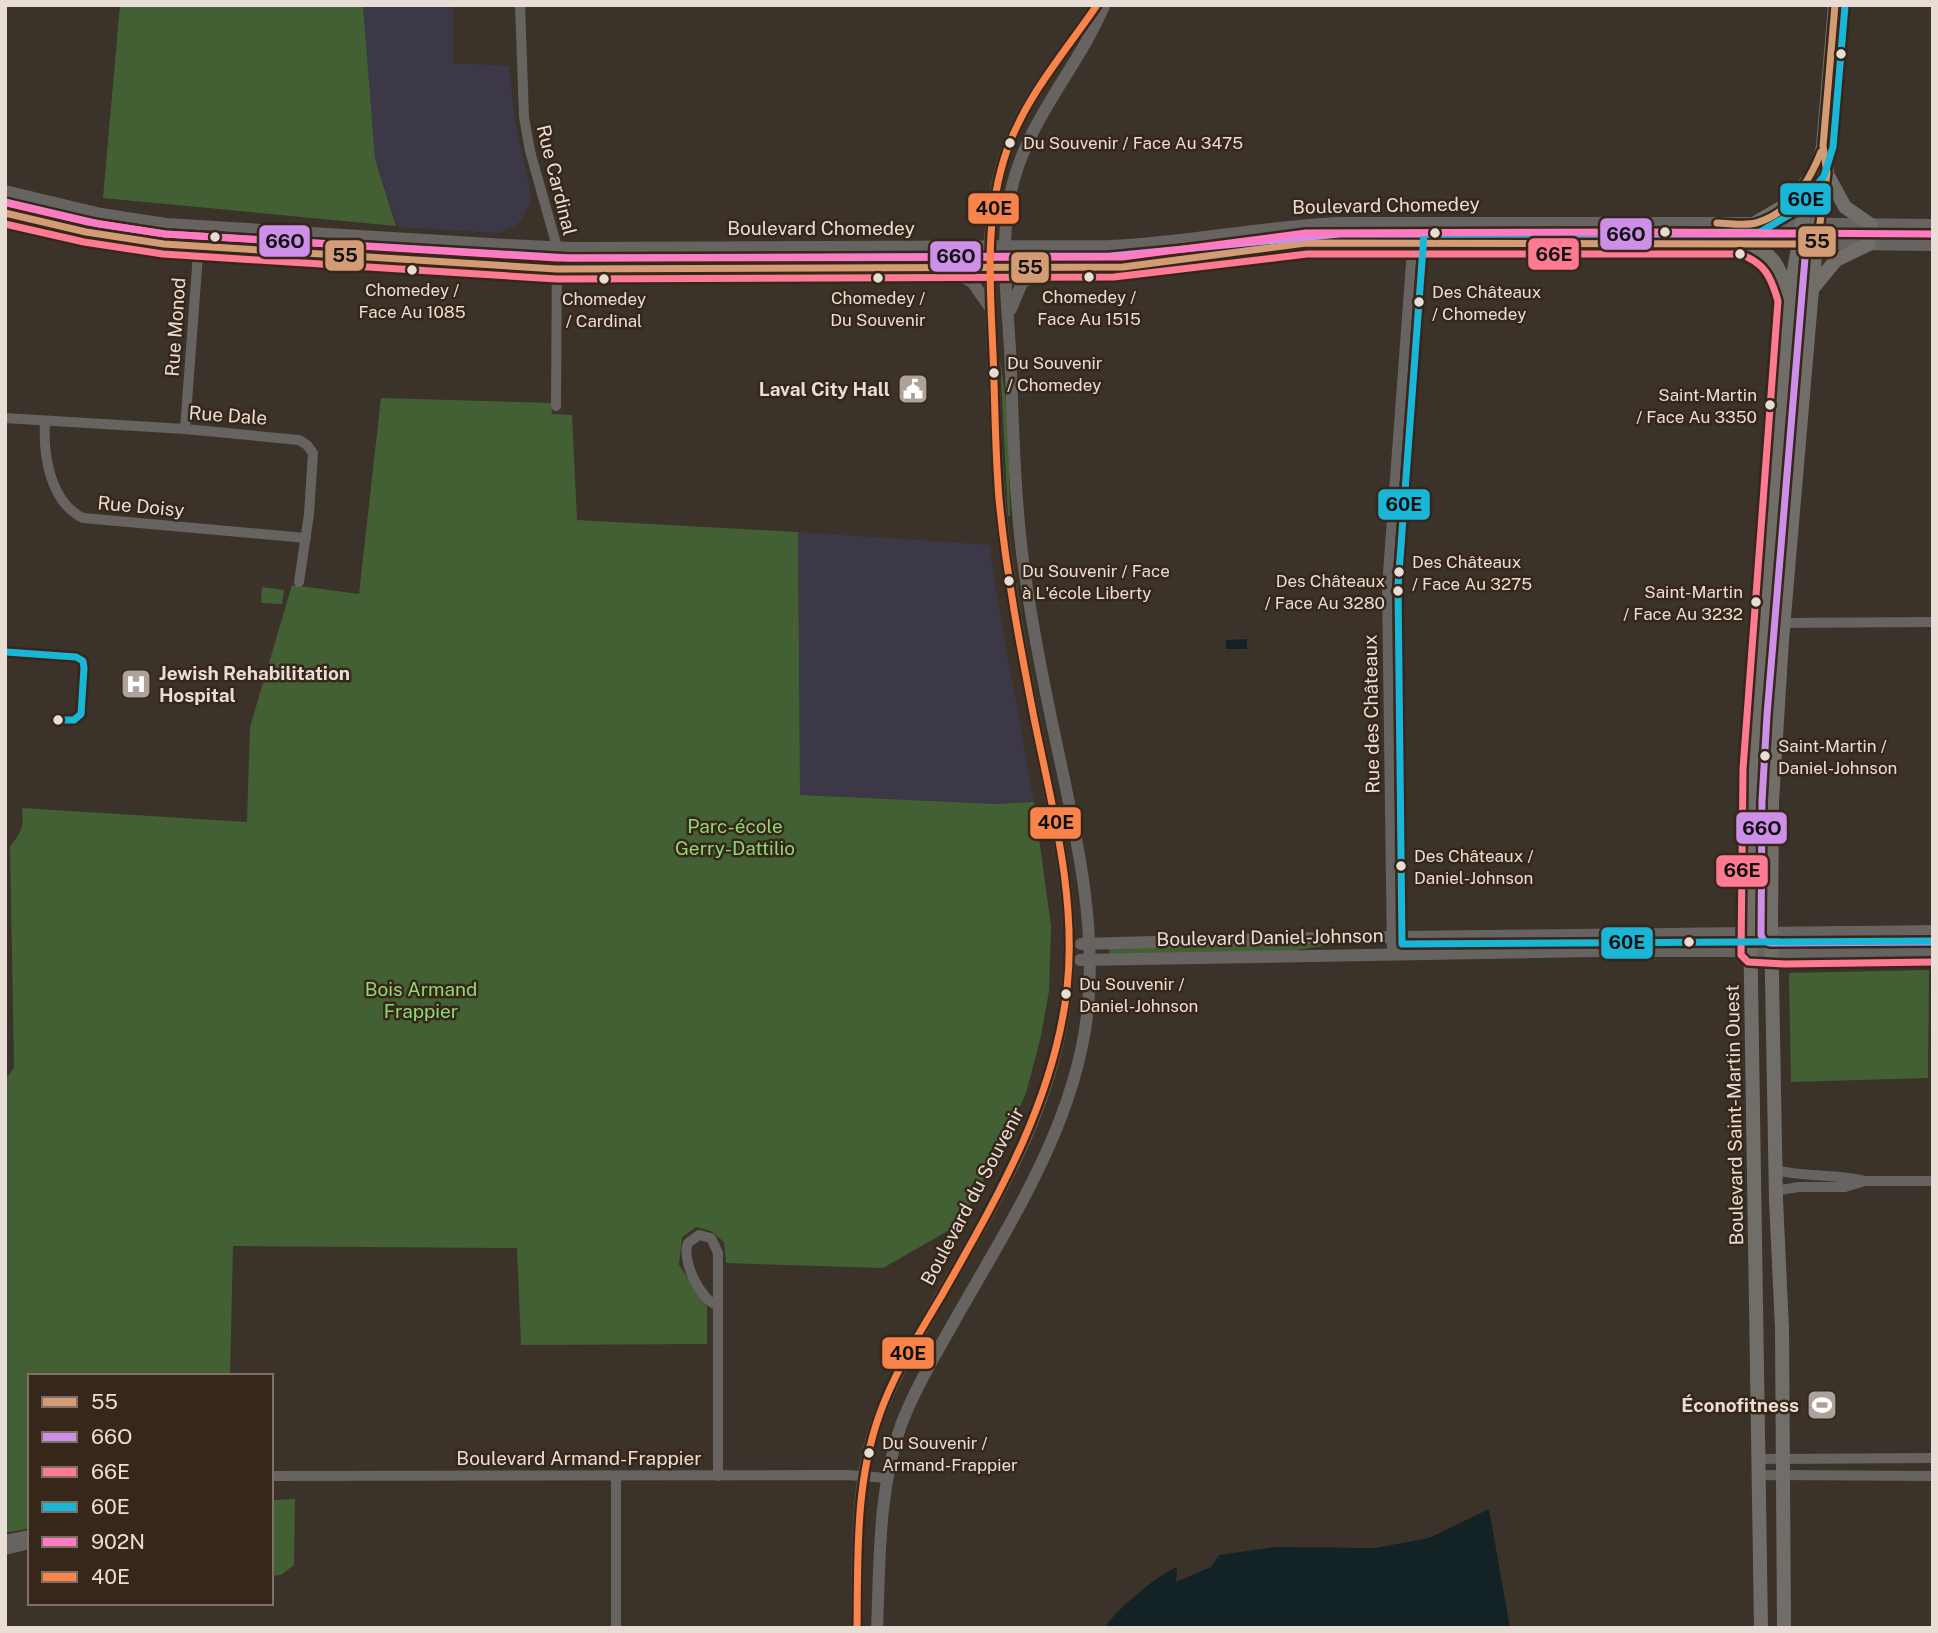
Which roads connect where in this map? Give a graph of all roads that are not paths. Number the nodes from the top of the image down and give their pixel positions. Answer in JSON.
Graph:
{"nodes":[{"id":1,"x":520,"y":5,"type":"edge"},
{"id":2,"x":1097,"y":5,"type":"edge"},
{"id":3,"x":1104,"y":5,"type":"edge"},
{"id":4,"x":1835,"y":5,"type":"edge"},
{"id":5,"x":1820,"y":173,"type":"junction"},
{"id":6,"x":5,"y":191,"type":"edge"},
{"id":7,"x":5,"y":213,"type":"edge"},
{"id":8,"x":1414,"y":223,"type":"junction"},
{"id":9,"x":1755,"y":223,"type":"junction"},
{"id":10,"x":1802,"y":223,"type":"junction"},
{"id":11,"x":1818,"y":223,"type":"junction"},
{"id":12,"x":1871,"y":225,"type":"junction"},
{"id":13,"x":1933,"y":225,"type":"edge"},
{"id":14,"x":200,"y":227,"type":"junction"},
{"id":15,"x":1413,"y":242,"type":"junction"},
{"id":16,"x":1742,"y":243,"type":"junction"},
{"id":17,"x":1798,"y":243,"type":"junction"},
{"id":18,"x":1816,"y":244,"type":"junction"},
{"id":19,"x":1869,"y":244,"type":"junction"},
{"id":20,"x":1933,"y":245,"type":"edge"},
{"id":21,"x":557,"y":247,"type":"junction"},
{"id":22,"x":198,"y":248,"type":"junction"},
{"id":23,"x":990,"y":248,"type":"junction"},
{"id":24,"x":1006,"y":248,"type":"junction"},
{"id":25,"x":989,"y":268,"type":"junction"},
{"id":26,"x":1006,"y":268,"type":"junction"},
{"id":27,"x":1045,"y":268,"type":"junction"},
{"id":28,"x":557,"y":269,"type":"junction"},
{"id":29,"x":951,"y":269,"type":"junction"},
{"id":30,"x":1812,"y":289,"type":"junction"},
{"id":31,"x":1789,"y":300,"type":"junction"},
{"id":32,"x":991,"y":309,"type":"junction"},
{"id":33,"x":1008,"y":316,"type":"junction"},
{"id":34,"x":556,"y":406,"type":"dead end"},
{"id":35,"x":5,"y":418,"type":"edge"},
{"id":36,"x":45,"y":422,"type":"junction"},
{"id":37,"x":185,"y":429,"type":"junction"},
{"id":38,"x":306,"y":538,"type":"junction"},
{"id":39,"x":299,"y":582,"type":"dead end"},
{"id":40,"x":1933,"y":622,"type":"edge"},
{"id":41,"x":1764,"y":623,"type":"junction"},
{"id":42,"x":1784,"y":623,"type":"junction"},
{"id":43,"x":1933,"y":931,"type":"edge"},
{"id":44,"x":1771,"y":933,"type":"junction"},
{"id":45,"x":1750,"y":934,"type":"junction"},
{"id":46,"x":1392,"y":937,"type":"junction"},
{"id":47,"x":1088,"y":943,"type":"junction"},
{"id":48,"x":1070,"y":944,"type":"junction"},
{"id":49,"x":1933,"y":951,"type":"edge"},
{"id":50,"x":1751,"y":952,"type":"junction"},
{"id":51,"x":1772,"y":953,"type":"junction"},
{"id":52,"x":1392,"y":955,"type":"junction"},
{"id":53,"x":1070,"y":960,"type":"junction"},
{"id":54,"x":1089,"y":960,"type":"junction"},
{"id":55,"x":1775,"y":1170,"type":"junction"},
{"id":56,"x":1865,"y":1181,"type":"junction"},
{"id":57,"x":1933,"y":1181,"type":"edge"},
{"id":58,"x":1775,"y":1191,"type":"junction"},
{"id":59,"x":717,"y":1305,"type":"junction"},
{"id":60,"x":1933,"y":1458,"type":"edge"},
{"id":61,"x":1758,"y":1459,"type":"junction"},
{"id":62,"x":1783,"y":1459,"type":"junction"},
{"id":63,"x":1758,"y":1475,"type":"junction"},
{"id":64,"x":1783,"y":1475,"type":"junction"},
{"id":65,"x":273,"y":1476,"type":"edge"},
{"id":66,"x":616,"y":1476,"type":"junction"},
{"id":67,"x":718,"y":1476,"type":"junction"},
{"id":68,"x":864,"y":1476,"type":"junction"},
{"id":69,"x":1933,"y":1476,"type":"edge"},
{"id":70,"x":887,"y":1478,"type":"junction"},
{"id":71,"x":28,"y":1535,"type":"edge"},
{"id":72,"x":5,"y":1540,"type":"edge"},
{"id":73,"x":28,"y":1544,"type":"edge"},
{"id":74,"x":5,"y":1550,"type":"edge"},
{"id":75,"x":616,"y":1628,"type":"edge"},
{"id":76,"x":857,"y":1628,"type":"edge"},
{"id":77,"x":877,"y":1628,"type":"edge"},
{"id":78,"x":1760,"y":1628,"type":"edge"},
{"id":79,"x":1784,"y":1628,"type":"edge"}],
"edges":[{"from":1,"to":21,"type":"street","name":"Rue Cardinal"},
{"from":2,"to":23,"type":"street","name":"Boulevard du Souvenir"},
{"from":3,"to":24,"type":"street"},
{"from":4,"to":5,"type":"main road","name":"Boulevard Saint-Martin Ouest"},
{"from":5,"to":9,"type":"main road"},
{"from":5,"to":10,"type":"main road","name":"Boulevard Saint-Martin Ouest"},
{"from":5,"to":11,"type":"main road","name":"Boulevard Saint-Martin Ouest"},
{"from":5,"to":12,"type":"main road"},
{"from":6,"to":14,"type":"street","name":"Boulevard Chomedey"},
{"from":7,"to":22,"type":"street","name":"Boulevard Chomedey"},
{"from":8,"to":9,"type":"street","name":"Boulevard Chomedey"},
{"from":8,"to":15,"type":"street","name":"Rue des Châteaux"},
{"from":8,"to":24,"type":"street","name":"Boulevard Chomedey"},
{"from":9,"to":10,"type":"street","name":"Boulevard Chomedey"},
{"from":10,"to":11,"type":"street","name":"Boulevard Chomedey"},
{"from":10,"to":17,"type":"main road","name":"Boulevard Saint-Martin Ouest"},
{"from":11,"to":12,"type":"street","name":"Boulevard Chomedey"},
{"from":11,"to":18,"type":"main road","name":"Boulevard Saint-Martin Ouest"},
{"from":12,"to":13,"type":"street","name":"Boulevard Chomedey"},
{"from":14,"to":21,"type":"street","name":"Boulevard Chomedey"},
{"from":14,"to":22,"type":"street","name":"Rue Monod"},
{"from":15,"to":16,"type":"street","name":"Boulevard Chomedey"},
{"from":15,"to":27,"type":"street","name":"Boulevard Chomedey"},
{"from":15,"to":46,"type":"street","name":"Rue des Châteaux"},
{"from":16,"to":17,"type":"street","name":"Boulevard Chomedey"},
{"from":16,"to":31,"type":"main road"},
{"from":17,"to":18,"type":"street","name":"Boulevard Chomedey"},
{"from":17,"to":31,"type":"main road","name":"Boulevard Saint-Martin Ouest"},
{"from":18,"to":19,"type":"street","name":"Boulevard Chomedey"},
{"from":18,"to":30,"type":"main road","name":"Boulevard Saint-Martin Ouest"},
{"from":19,"to":20,"type":"street","name":"Boulevard Chomedey"},
{"from":19,"to":30,"type":"main road"},
{"from":21,"to":23,"type":"street","name":"Boulevard Chomedey"},
{"from":21,"to":28,"type":"street","name":"Rue Cardinal"},
{"from":22,"to":28,"type":"street","name":"Boulevard Chomedey"},
{"from":22,"to":37,"type":"street","name":"Rue Monod"},
{"from":23,"to":24,"type":"street","name":"Boulevard Chomedey"},
{"from":23,"to":25,"type":"street","name":"Boulevard du Souvenir"},
{"from":24,"to":26,"type":"street"},
{"from":25,"to":26,"type":"street","name":"Boulevard Chomedey"},
{"from":25,"to":29,"type":"street","name":"Boulevard Chomedey"},
{"from":25,"to":32,"type":"street","name":"Boulevard du Souvenir"},
{"from":26,"to":27,"type":"street","name":"Boulevard Chomedey"},
{"from":26,"to":33,"type":"street"},
{"from":27,"to":33,"type":"street"},
{"from":28,"to":29,"type":"street","name":"Boulevard Chomedey"},
{"from":28,"to":34,"type":"street","name":"Rue Cardinal"},
{"from":29,"to":32,"type":"street"},
{"from":30,"to":42,"type":"main road","name":"Boulevard Saint-Martin Ouest"},
{"from":31,"to":41,"type":"main road","name":"Boulevard Saint-Martin Ouest"},
{"from":32,"to":48,"type":"street","name":"Boulevard du Souvenir"},
{"from":33,"to":47,"type":"street"},
{"from":35,"to":36,"type":"street","name":"Rue Dale"},
{"from":36,"to":37,"type":"street","name":"Rue Dale"},
{"from":36,"to":38,"type":"street","name":"Rue Doisy"},
{"from":37,"to":38,"type":"street","name":"Rue Dale"},
{"from":38,"to":39,"type":"street","name":"Rue Dale"},
{"from":40,"to":42,"type":"street"},
{"from":41,"to":42,"type":"street"},
{"from":41,"to":45,"type":"main road","name":"Boulevard Saint-Martin Ouest"},
{"from":42,"to":44,"type":"main road","name":"Boulevard Saint-Martin Ouest"},
{"from":43,"to":44,"type":"street","name":"Boulevard Daniel-Johnson"},
{"from":44,"to":45,"type":"street","name":"Boulevard Daniel-Johnson"},
{"from":44,"to":51,"type":"main road","name":"Boulevard Saint-Martin Ouest"},
{"from":45,"to":46,"type":"street","name":"Boulevard Daniel-Johnson"},
{"from":45,"to":50,"type":"main road","name":"Boulevard Saint-Martin Ouest"},
{"from":46,"to":47,"type":"street","name":"Boulevard Daniel-Johnson"},
{"from":46,"to":52,"type":"street","name":"Rue des Châteaux"},
{"from":47,"to":48,"type":"street","name":"Boulevard Daniel-Johnson"},
{"from":47,"to":54,"type":"street"},
{"from":48,"to":53,"type":"street","name":"Boulevard du Souvenir"},
{"from":49,"to":51,"type":"street","name":"Boulevard Daniel-Johnson"},
{"from":50,"to":51,"type":"street","name":"Boulevard Daniel-Johnson"},
{"from":50,"to":52,"type":"street","name":"Boulevard Daniel-Johnson"},
{"from":50,"to":61,"type":"main road","name":"Boulevard Saint-Martin Ouest"},
{"from":51,"to":55,"type":"main road","name":"Boulevard Saint-Martin Ouest"},
{"from":52,"to":54,"type":"street","name":"Boulevard Daniel-Johnson"},
{"from":53,"to":54,"type":"street","name":"Boulevard Daniel-Johnson"},
{"from":53,"to":68,"type":"street","name":"Boulevard du Souvenir"},
{"from":54,"to":70,"type":"street"},
{"from":55,"to":56,"type":"street"},
{"from":55,"to":58,"type":"main road","name":"Boulevard Saint-Martin Ouest"},
{"from":56,"to":57,"type":"street"},
{"from":56,"to":58,"type":"street"},
{"from":58,"to":62,"type":"main road","name":"Boulevard Saint-Martin Ouest"},
{"from":59,"to":59,"type":"street"},
{"from":59,"to":67,"type":"street"},
{"from":60,"to":62,"type":"street"},
{"from":61,"to":62,"type":"street"},
{"from":61,"to":63,"type":"main road","name":"Boulevard Saint-Martin Ouest"},
{"from":62,"to":64,"type":"main road","name":"Boulevard Saint-Martin Ouest"},
{"from":63,"to":64,"type":"street"},
{"from":63,"to":78,"type":"main road","name":"Boulevard Saint-Martin Ouest"},
{"from":64,"to":69,"type":"street"},
{"from":64,"to":79,"type":"main road","name":"Boulevard Saint-Martin Ouest"},
{"from":65,"to":66,"type":"street","name":"Boulevard Armand-Frappier"},
{"from":66,"to":67,"type":"street","name":"Boulevard Armand-Frappier"},
{"from":66,"to":75,"type":"street"},
{"from":67,"to":68,"type":"street","name":"Boulevard Armand-Frappier"},
{"from":68,"to":70,"type":"street","name":"Boulevard Armand-Frappier"},
{"from":68,"to":76,"type":"street","name":"Boulevard du Souvenir"},
{"from":70,"to":77,"type":"street"},
{"from":71,"to":72,"type":"street"},
{"from":73,"to":74,"type":"street"}]}
